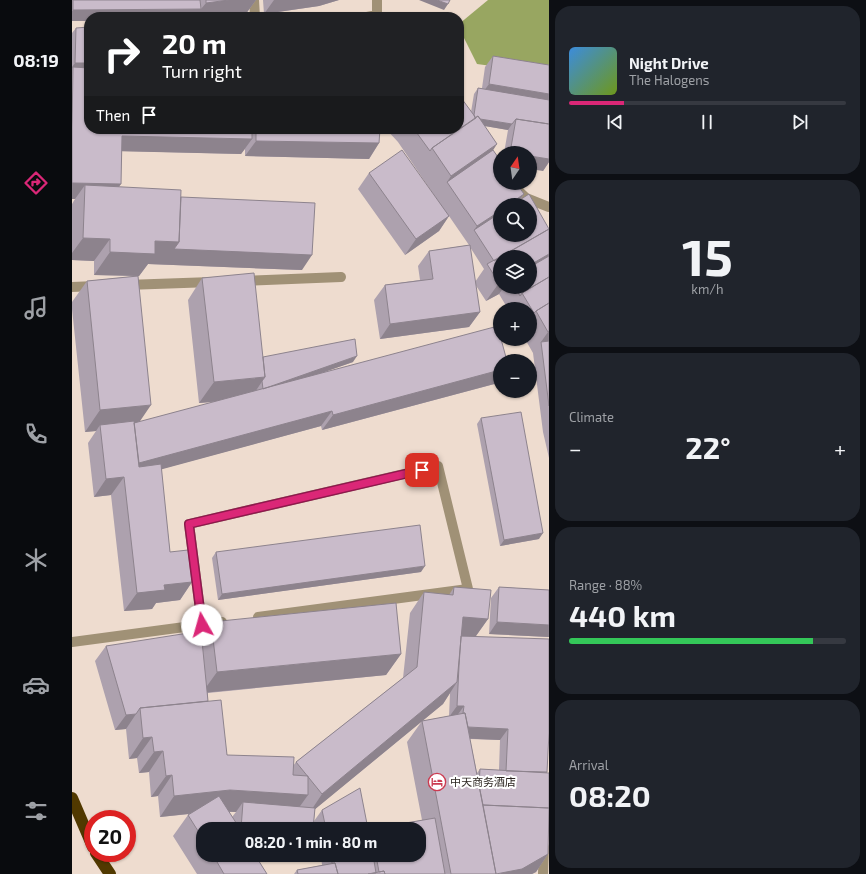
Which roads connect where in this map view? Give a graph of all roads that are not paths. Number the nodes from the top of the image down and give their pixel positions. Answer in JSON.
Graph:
{"nodes":[{"id":1,"x":254,"y":0,"type":"edge"},
{"id":2,"x":377,"y":0,"type":"edge"},
{"id":3,"x":255,"y":12,"type":"edge"},
{"id":4,"x":379,"y":12,"type":"edge"},
{"id":5,"x":517,"y":190,"type":"edge"},
{"id":6,"x":549,"y":207,"type":"edge"},
{"id":7,"x":341,"y":277,"type":"dead end"},
{"id":8,"x":119,"y":285,"type":"edge"},
{"id":9,"x":104,"y":286,"type":"edge"},
{"id":10,"x":72,"y":287,"type":"edge"},
{"id":11,"x":249,"y":618,"type":"edge"},
{"id":12,"x":233,"y":620,"type":"edge"},
{"id":13,"x":202,"y":625,"type":"junction"},
{"id":14,"x":72,"y":642,"type":"edge"},
{"id":15,"x":72,"y":798,"type":"edge"},
{"id":16,"x":84,"y":827,"type":"edge"},
{"id":17,"x":544,"y":834,"type":"edge"},
{"id":18,"x":102,"y":862,"type":"edge"},
{"id":19,"x":545,"y":872,"type":"edge"},
{"id":20,"x":110,"y":874,"type":"edge"}],
"edges":[{"from":1,"to":3,"type":"lane"},
{"from":2,"to":4,"type":"lane"},
{"from":5,"to":6,"type":"lane"},
{"from":7,"to":8,"type":"lane"},
{"from":9,"to":10,"type":"lane"},
{"from":11,"to":13,"type":"lane"},
{"from":12,"to":13,"type":"lane"},
{"from":13,"to":14,"type":"lane"},
{"from":15,"to":16,"type":"highway"},
{"from":17,"to":19,"type":"lane"},
{"from":18,"to":20,"type":"highway"}]}
